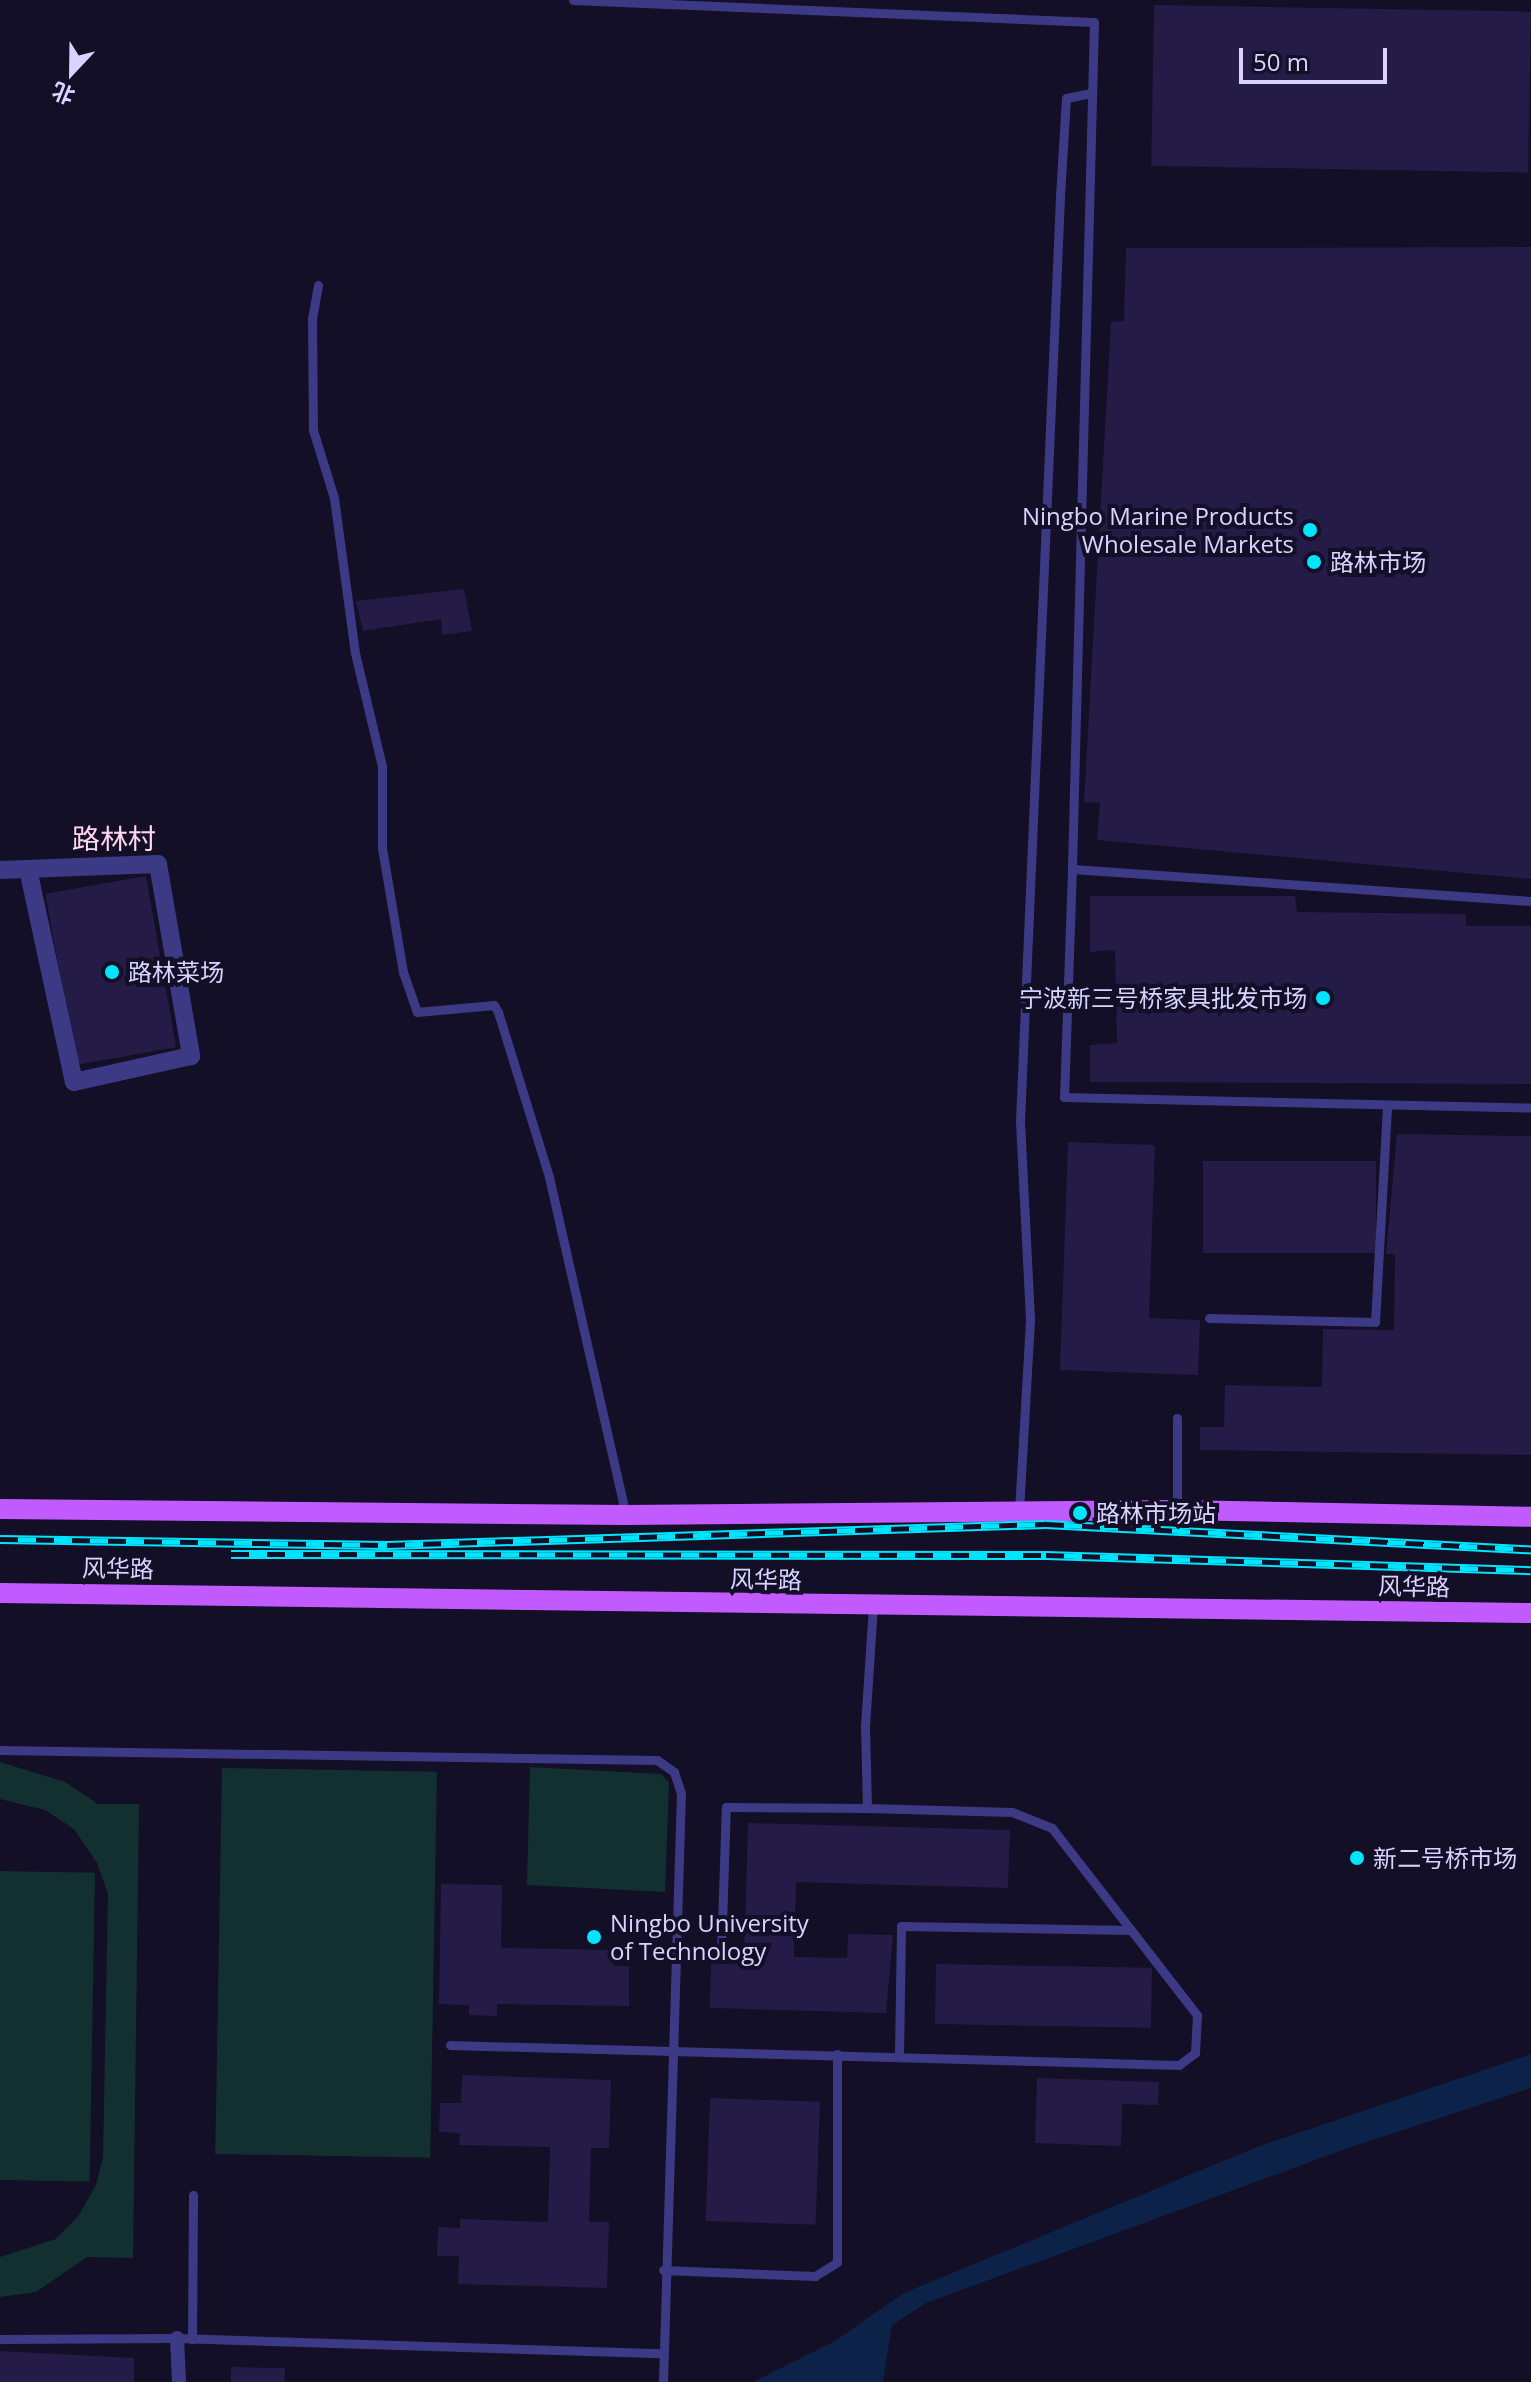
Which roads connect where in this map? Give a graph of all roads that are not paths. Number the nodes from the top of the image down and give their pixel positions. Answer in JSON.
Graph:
{"nodes":[{"id":1,"x":573,"y":0,"type":"edge"},
{"id":2,"x":1092,"y":93,"type":"junction"},
{"id":3,"x":318,"y":285,"type":"dead end"},
{"id":4,"x":28,"y":869,"type":"junction"},
{"id":5,"x":1072,"y":869,"type":"junction"},
{"id":6,"x":0,"y":870,"type":"edge"},
{"id":7,"x":1531,"y":901,"type":"edge"},
{"id":8,"x":1387,"y":1105,"type":"junction"},
{"id":9,"x":1531,"y":1108,"type":"edge"},
{"id":10,"x":1209,"y":1318,"type":"dead end"},
{"id":11,"x":1177,"y":1418,"type":"dead end"},
{"id":12,"x":0,"y":1509,"type":"edge"},
{"id":13,"x":1177,"y":1510,"type":"junction"},
{"id":14,"x":1019,"y":1511,"type":"junction"},
{"id":15,"x":626,"y":1515,"type":"junction"},
{"id":16,"x":1531,"y":1517,"type":"edge"},
{"id":17,"x":0,"y":1593,"type":"edge"},
{"id":18,"x":873,"y":1607,"type":"junction"},
{"id":19,"x":1531,"y":1613,"type":"edge"},
{"id":20,"x":0,"y":1750,"type":"edge"},
{"id":21,"x":867,"y":1808,"type":"junction"},
{"id":22,"x":1131,"y":1930,"type":"junction"},
{"id":23,"x":676,"y":1954,"type":"junction"},
{"id":24,"x":450,"y":2045,"type":"dead end"},
{"id":25,"x":671,"y":2049,"type":"junction"},
{"id":26,"x":837,"y":2054,"type":"junction"},
{"id":27,"x":899,"y":2055,"type":"junction"},
{"id":28,"x":193,"y":2195,"type":"dead end"},
{"id":29,"x":663,"y":2270,"type":"junction"},
{"id":30,"x":0,"y":2339,"type":"edge"},
{"id":31,"x":185,"y":2339,"type":"junction"},
{"id":32,"x":662,"y":2353,"type":"junction"},
{"id":33,"x":663,"y":2378,"type":"edge"},
{"id":34,"x":179,"y":2382,"type":"edge"}],
"edges":[{"from":1,"to":2,"type":"lane"},
{"from":2,"to":5,"type":"lane"},
{"from":2,"to":14,"type":"lane"},
{"from":3,"to":15,"type":"lane"},
{"from":4,"to":4,"type":"street"},
{"from":4,"to":6,"type":"street"},
{"from":5,"to":7,"type":"lane"},
{"from":5,"to":8,"type":"lane"},
{"from":8,"to":9,"type":"lane"},
{"from":8,"to":10,"type":"lane"},
{"from":11,"to":13,"type":"lane"},
{"from":12,"to":15,"type":"main road"},
{"from":13,"to":14,"type":"main road"},
{"from":13,"to":16,"type":"main road"},
{"from":14,"to":15,"type":"main road"},
{"from":17,"to":18,"type":"main road","name":"风华路"},
{"from":18,"to":19,"type":"main road","name":"风华路"},
{"from":18,"to":21,"type":"lane"},
{"from":20,"to":23,"type":"lane"},
{"from":21,"to":22,"type":"lane"},
{"from":21,"to":23,"type":"lane"},
{"from":22,"to":27,"type":"lane"},
{"from":22,"to":27,"type":"lane"},
{"from":23,"to":25,"type":"lane"},
{"from":24,"to":25,"type":"lane"},
{"from":25,"to":26,"type":"lane"},
{"from":25,"to":29,"type":"lane"},
{"from":26,"to":27,"type":"lane"},
{"from":26,"to":29,"type":"lane"},
{"from":28,"to":31,"type":"lane"},
{"from":29,"to":32,"type":"lane"},
{"from":30,"to":31,"type":"lane"},
{"from":31,"to":32,"type":"lane"},
{"from":31,"to":34,"type":"street"},
{"from":32,"to":33,"type":"lane"}]}
